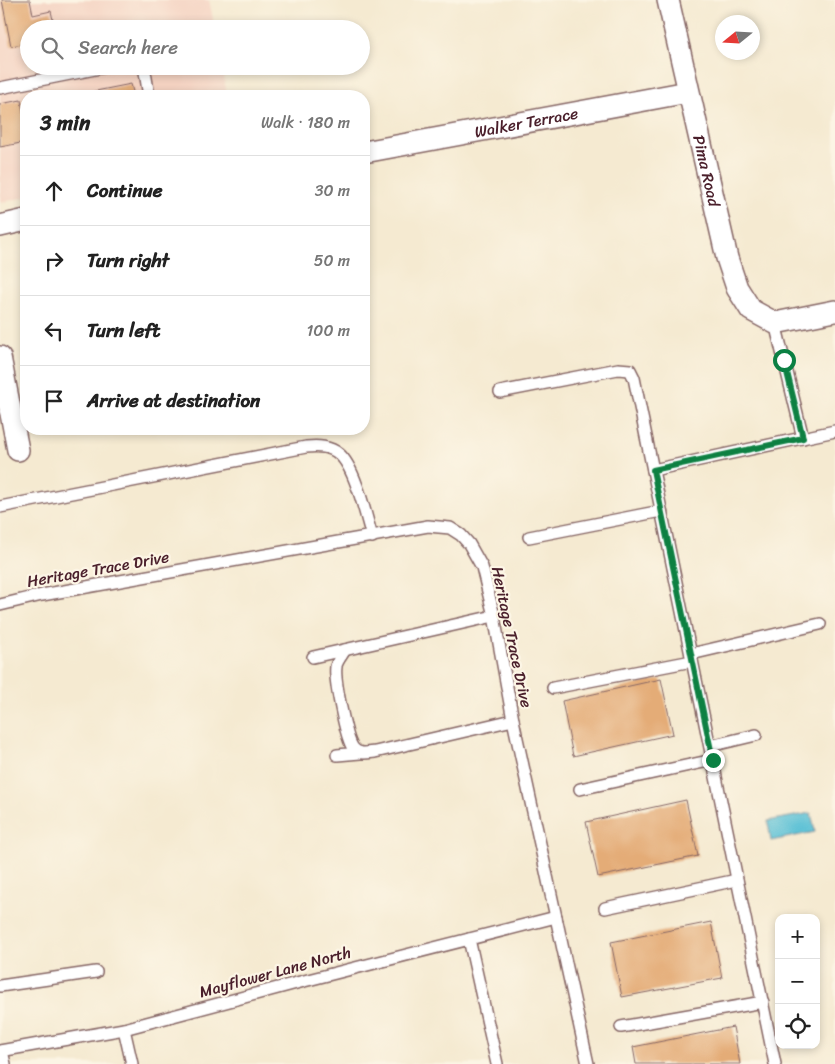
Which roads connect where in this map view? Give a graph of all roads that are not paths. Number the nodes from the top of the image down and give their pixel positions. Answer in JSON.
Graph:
{"nodes":[{"id":1,"x":668,"y":0,"type":"edge"},
{"id":2,"x":65,"y":75,"type":"edge"},
{"id":3,"x":146,"y":75,"type":"edge"},
{"id":4,"x":0,"y":88,"type":"edge"},
{"id":5,"x":148,"y":90,"type":"edge"},
{"id":6,"x":688,"y":92,"type":"junction"},
{"id":7,"x":370,"y":151,"type":"edge"},
{"id":8,"x":20,"y":221,"type":"edge"},
{"id":9,"x":0,"y":226,"type":"edge"},
{"id":10,"x":835,"y":312,"type":"edge"},
{"id":11,"x":775,"y":324,"type":"junction"},
{"id":12,"x":0,"y":356,"type":"edge"},
{"id":13,"x":500,"y":392,"type":"dead end"},
{"id":14,"x":835,"y":431,"type":"edge"},
{"id":15,"x":803,"y":438,"type":"junction"},
{"id":16,"x":18,"y":450,"type":"dead end"},
{"id":17,"x":653,"y":470,"type":"junction"},
{"id":18,"x":0,"y":507,"type":"edge"},
{"id":19,"x":661,"y":511,"type":"junction"},
{"id":20,"x":372,"y":537,"type":"junction"},
{"id":21,"x":529,"y":537,"type":"dead end"},
{"id":22,"x":0,"y":605,"type":"edge"},
{"id":23,"x":494,"y":616,"type":"junction"},
{"id":24,"x":820,"y":624,"type":"dead end"},
{"id":25,"x":345,"y":650,"type":"junction"},
{"id":26,"x":313,"y":658,"type":"dead end"},
{"id":27,"x":692,"y":658,"type":"junction"},
{"id":28,"x":553,"y":688,"type":"dead end"},
{"id":29,"x":513,"y":720,"type":"junction"},
{"id":30,"x":756,"y":735,"type":"dead end"},
{"id":31,"x":710,"y":746,"type":"junction"},
{"id":32,"x":360,"y":753,"type":"junction"},
{"id":33,"x":337,"y":755,"type":"dead end"},
{"id":34,"x":713,"y":760,"type":"junction"},
{"id":35,"x":580,"y":789,"type":"dead end"},
{"id":36,"x":737,"y":880,"type":"junction"},
{"id":37,"x":605,"y":908,"type":"dead end"},
{"id":38,"x":556,"y":918,"type":"junction"},
{"id":39,"x":469,"y":939,"type":"junction"},
{"id":40,"x":96,"y":972,"type":"dead end"},
{"id":41,"x":0,"y":986,"type":"edge"},
{"id":42,"x":762,"y":1002,"type":"junction"},
{"id":43,"x":621,"y":1027,"type":"dead end"},
{"id":44,"x":124,"y":1029,"type":"junction"},
{"id":45,"x":1,"y":1051,"type":"edge"},
{"id":46,"x":6,"y":1064,"type":"edge"},
{"id":47,"x":132,"y":1064,"type":"edge"},
{"id":48,"x":497,"y":1064,"type":"edge"},
{"id":49,"x":588,"y":1064,"type":"edge"},
{"id":50,"x":775,"y":1064,"type":"edge"}],
"edges":[{"from":1,"to":6,"type":"street","name":"Pima Road"},
{"from":2,"to":4,"type":"lane"},
{"from":3,"to":5,"type":"lane"},
{"from":6,"to":7,"type":"street","name":"Walker Terrace"},
{"from":6,"to":11,"type":"street","name":"Pima Road"},
{"from":8,"to":9,"type":"street"},
{"from":10,"to":11,"type":"street"},
{"from":11,"to":15,"type":"lane"},
{"from":12,"to":16,"type":"street"},
{"from":13,"to":17,"type":"lane"},
{"from":14,"to":15,"type":"lane"},
{"from":15,"to":17,"type":"lane"},
{"from":17,"to":19,"type":"lane"},
{"from":18,"to":20,"type":"lane"},
{"from":19,"to":21,"type":"lane"},
{"from":19,"to":27,"type":"lane"},
{"from":20,"to":22,"type":"lane","name":"Heritage Trace Drive"},
{"from":20,"to":23,"type":"lane","name":"Heritage Trace Drive"},
{"from":23,"to":25,"type":"lane"},
{"from":23,"to":29,"type":"lane","name":"Heritage Trace Drive"},
{"from":24,"to":27,"type":"lane"},
{"from":25,"to":26,"type":"lane"},
{"from":25,"to":32,"type":"lane"},
{"from":27,"to":28,"type":"lane"},
{"from":27,"to":31,"type":"lane"},
{"from":29,"to":32,"type":"lane"},
{"from":29,"to":38,"type":"lane","name":"Heritage Trace Drive"},
{"from":30,"to":31,"type":"lane"},
{"from":31,"to":34,"type":"lane"},
{"from":32,"to":33,"type":"lane"},
{"from":34,"to":35,"type":"lane"},
{"from":34,"to":36,"type":"lane"},
{"from":36,"to":37,"type":"lane"},
{"from":36,"to":42,"type":"lane"},
{"from":38,"to":39,"type":"lane","name":"Mayflower Lane North"},
{"from":38,"to":49,"type":"lane","name":"Heritage Trace Drive"},
{"from":39,"to":44,"type":"lane","name":"Mayflower Lane North"},
{"from":39,"to":48,"type":"lane"},
{"from":40,"to":41,"type":"lane"},
{"from":42,"to":43,"type":"lane"},
{"from":42,"to":50,"type":"lane"},
{"from":44,"to":45,"type":"lane","name":"Mayflower Lane North"},
{"from":44,"to":47,"type":"lane"},
{"from":45,"to":46,"type":"lane"}]}
